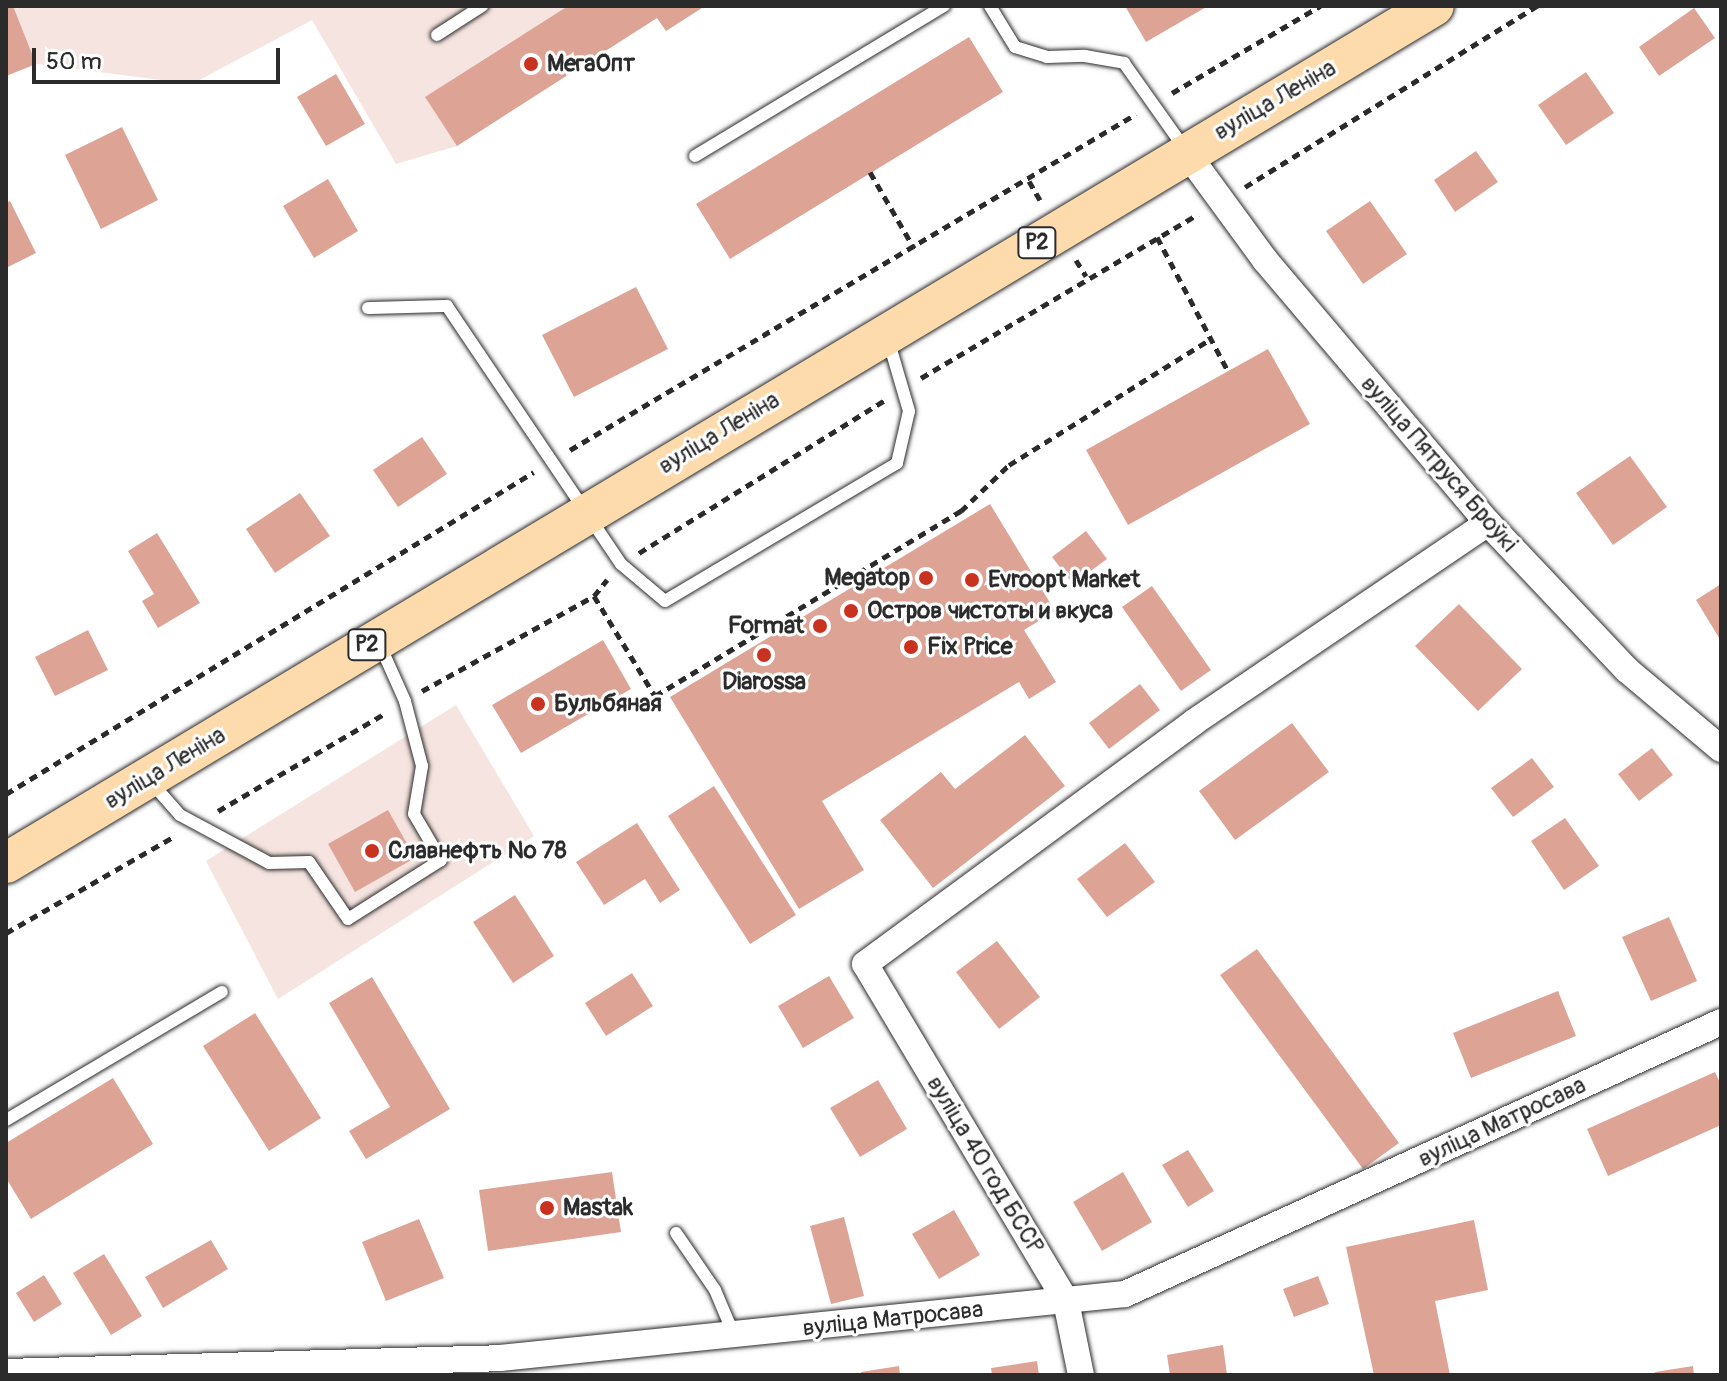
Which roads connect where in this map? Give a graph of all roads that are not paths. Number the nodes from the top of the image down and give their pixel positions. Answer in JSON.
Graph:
{"nodes":[{"id":1,"x":482,"y":6,"type":"edge"},
{"id":2,"x":944,"y":6,"type":"edge"},
{"id":3,"x":990,"y":6,"type":"edge"},
{"id":4,"x":1434,"y":6,"type":"edge"},
{"id":5,"x":437,"y":35,"type":"dead end"},
{"id":6,"x":1186,"y":152,"type":"junction"},
{"id":7,"x":695,"y":156,"type":"dead end"},
{"id":8,"x":368,"y":308,"type":"dead end"},
{"id":9,"x":886,"y":332,"type":"junction"},
{"id":10,"x":586,"y":512,"type":"junction"},
{"id":11,"x":1488,"y":523,"type":"junction"},
{"id":12,"x":377,"y":639,"type":"junction"},
{"id":13,"x":1721,"y":749,"type":"edge"},
{"id":14,"x":148,"y":778,"type":"junction"},
{"id":15,"x":6,"y":863,"type":"edge"},
{"id":16,"x":222,"y":992,"type":"dead end"},
{"id":17,"x":1721,"y":1022,"type":"edge"},
{"id":18,"x":6,"y":1120,"type":"edge"},
{"id":19,"x":676,"y":1233,"type":"dead end"},
{"id":20,"x":1066,"y":1301,"type":"junction"},
{"id":21,"x":734,"y":1335,"type":"junction"},
{"id":22,"x":501,"y":1367,"type":"edge"},
{"id":23,"x":6,"y":1372,"type":"edge"},
{"id":24,"x":1081,"y":1375,"type":"edge"}],
"edges":[{"from":1,"to":5,"type":"lane"},
{"from":2,"to":7,"type":"lane"},
{"from":3,"to":6,"type":"lane"},
{"from":4,"to":6,"type":"main road","name":"вуліца Леніна","number":"Р2"},
{"from":6,"to":9,"type":"main road","name":"вуліца Леніна","number":"Р2"},
{"from":6,"to":11,"type":"street","name":"вуліца Пятруся Броўкі"},
{"from":8,"to":10,"type":"lane"},
{"from":9,"to":10,"type":"main road","name":"вуліца Леніна","number":"Р2"},
{"from":9,"to":10,"type":"lane"},
{"from":10,"to":12,"type":"main road","name":"вуліца Леніна","number":"Р2"},
{"from":11,"to":13,"type":"street","name":"вуліца Пятруся Броўкі"},
{"from":11,"to":20,"type":"street","name":"вуліца 40 год БССР"},
{"from":12,"to":14,"type":"main road","name":"вуліца Леніна","number":"Р2"},
{"from":12,"to":14,"type":"lane"},
{"from":14,"to":15,"type":"main road","name":"вуліца Леніна","number":"Р2"},
{"from":16,"to":18,"type":"lane"},
{"from":17,"to":20,"type":"street","name":"вуліца Матросава"},
{"from":19,"to":21,"type":"lane"},
{"from":20,"to":21,"type":"street","name":"вуліца Матросава"},
{"from":20,"to":24,"type":"street","name":"вуліца 40 год БССР"},
{"from":21,"to":22,"type":"street","name":"вуліца Матросава"},
{"from":22,"to":23,"type":"street","name":"вуліца Матросава"}]}
